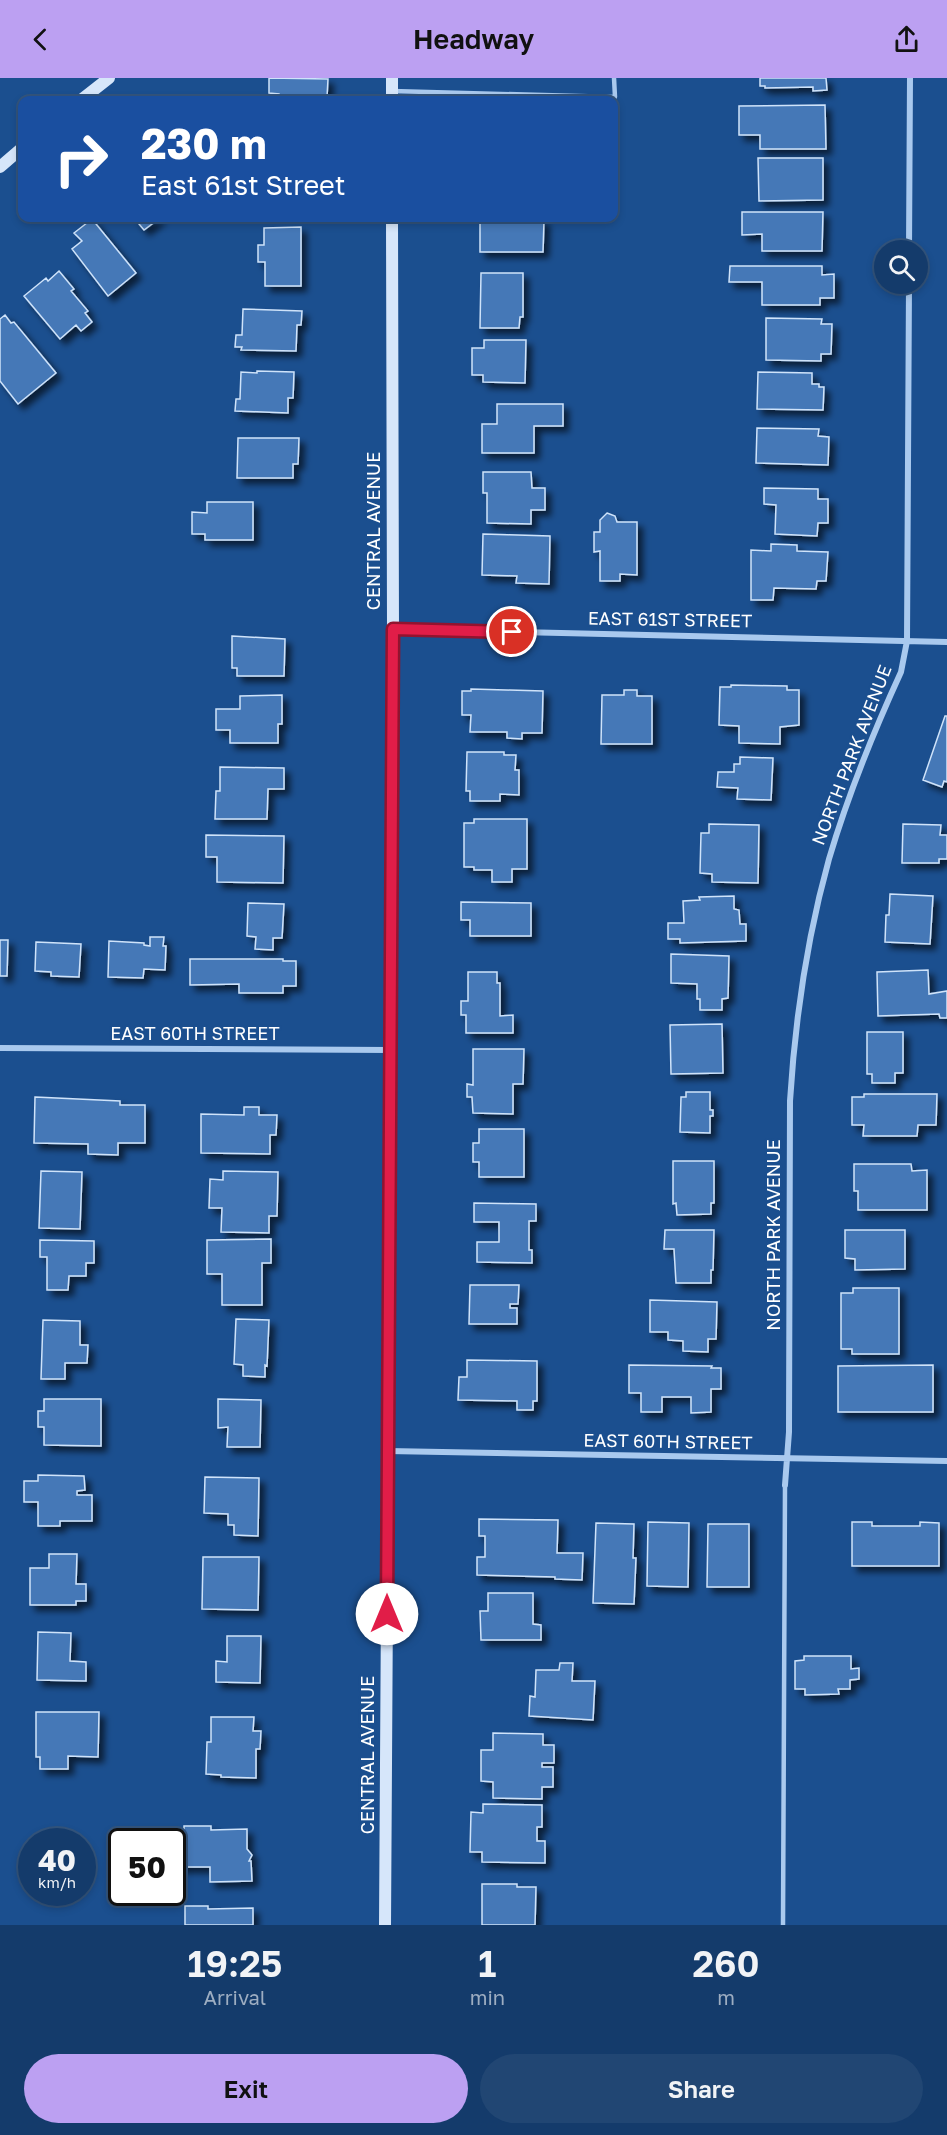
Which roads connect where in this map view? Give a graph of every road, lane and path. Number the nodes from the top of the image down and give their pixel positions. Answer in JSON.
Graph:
{"nodes":[{"id":1,"x":109,"y":78,"type":"edge"},
{"id":2,"x":392,"y":78,"type":"edge"},
{"id":3,"x":614,"y":78,"type":"edge"},
{"id":4,"x":910,"y":78,"type":"edge"},
{"id":5,"x":86,"y":96,"type":"edge"},
{"id":6,"x":392,"y":96,"type":"edge"},
{"id":7,"x":615,"y":96,"type":"edge"},
{"id":8,"x":18,"y":151,"type":"edge"},
{"id":9,"x":0,"y":167,"type":"edge"},
{"id":10,"x":392,"y":222,"type":"edge"},
{"id":11,"x":909,"y":240,"type":"edge"},
{"id":12,"x":909,"y":294,"type":"edge"},
{"id":13,"x":393,"y":629,"type":"junction"},
{"id":14,"x":907,"y":641,"type":"junction"},
{"id":15,"x":947,"y":642,"type":"edge"},
{"id":16,"x":0,"y":1047,"type":"edge"},
{"id":17,"x":390,"y":1050,"type":"junction"},
{"id":18,"x":388,"y":1451,"type":"junction"},
{"id":19,"x":787,"y":1459,"type":"junction"},
{"id":20,"x":947,"y":1461,"type":"edge"},
{"id":21,"x":785,"y":1485,"type":"joint"},
{"id":22,"x":385,"y":1925,"type":"edge"},
{"id":23,"x":783,"y":1925,"type":"edge"}],
"edges":[{"from":1,"to":5,"type":"main road"},
{"from":2,"to":6,"type":"main road"},
{"from":3,"to":7,"type":"lane"},
{"from":4,"to":11,"type":"street"},
{"from":8,"to":9,"type":"main road"},
{"from":10,"to":13,"type":"main road","name":"CENTRAL AVENUE"},
{"from":12,"to":14,"type":"street","name":"NORTH PARK AVENUE"},
{"from":13,"to":14,"type":"street","name":"EAST 61ST STREET"},
{"from":13,"to":17,"type":"main road","name":"CENTRAL AVENUE"},
{"from":14,"to":15,"type":"street","name":"EAST 61ST STREET"},
{"from":14,"to":19,"type":"street","name":"NORTH PARK AVENUE"},
{"from":16,"to":17,"type":"street","name":"EAST 60TH STREET"},
{"from":17,"to":18,"type":"main road","name":"CENTRAL AVENUE"},
{"from":18,"to":19,"type":"street","name":"EAST 60TH STREET"},
{"from":18,"to":22,"type":"main road","name":"CENTRAL AVENUE"},
{"from":19,"to":20,"type":"street","name":"EAST 60TH STREET"},
{"from":19,"to":21,"type":"street","name":"NORTH PARK AVENUE"},
{"from":21,"to":23,"type":"lane"}]}
